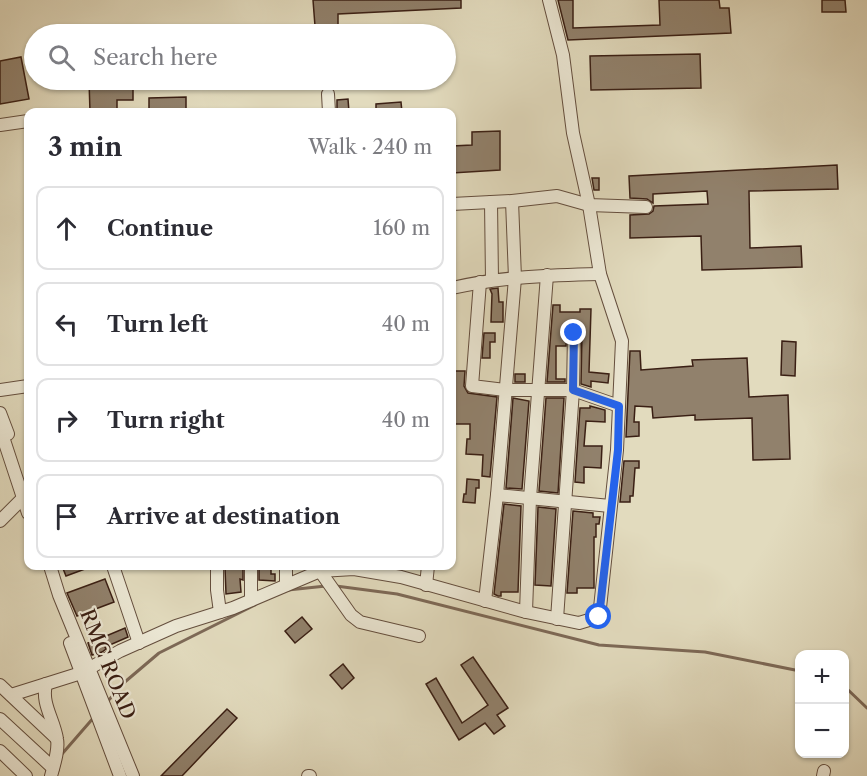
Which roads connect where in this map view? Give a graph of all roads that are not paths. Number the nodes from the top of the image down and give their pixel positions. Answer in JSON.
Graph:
{"nodes":[{"id":1,"x":549,"y":0,"type":"edge"},
{"id":2,"x":328,"y":94,"type":"dead end"},
{"id":3,"x":329,"y":108,"type":"edge"},
{"id":4,"x":24,"y":122,"type":"edge"},
{"id":5,"x":0,"y":126,"type":"edge"},
{"id":6,"x":512,"y":201,"type":"junction"},
{"id":7,"x":491,"y":202,"type":"junction"},
{"id":8,"x":456,"y":204,"type":"edge"},
{"id":9,"x":588,"y":205,"type":"junction"},
{"id":10,"x":646,"y":207,"type":"dead end"},
{"id":11,"x":600,"y":274,"type":"junction"},
{"id":12,"x":547,"y":275,"type":"junction"},
{"id":13,"x":515,"y":278,"type":"junction"},
{"id":14,"x":486,"y":281,"type":"junction"},
{"id":15,"x":456,"y":287,"type":"edge"},
{"id":16,"x":574,"y":333,"type":"dead end"},
{"id":17,"x":24,"y":387,"type":"edge"},
{"id":18,"x":0,"y":390,"type":"edge"},
{"id":19,"x":506,"y":390,"type":"junction"},
{"id":20,"x":537,"y":390,"type":"junction"},
{"id":21,"x":573,"y":390,"type":"junction"},
{"id":22,"x":619,"y":406,"type":"junction"},
{"id":23,"x":0,"y":413,"type":"edge"},
{"id":24,"x":0,"y":428,"type":"edge"},
{"id":25,"x":24,"y":486,"type":"edge"},
{"id":26,"x":24,"y":488,"type":"edge"},
{"id":27,"x":497,"y":495,"type":"junction"},
{"id":28,"x":24,"y":498,"type":"edge"},
{"id":29,"x":530,"y":498,"type":"junction"},
{"id":30,"x":566,"y":503,"type":"junction"},
{"id":31,"x":610,"y":506,"type":"junction"},
{"id":32,"x":0,"y":521,"type":"edge"},
{"id":33,"x":47,"y":570,"type":"edge"},
{"id":34,"x":51,"y":570,"type":"edge"},
{"id":35,"x":113,"y":570,"type":"edge"},
{"id":36,"x":217,"y":570,"type":"edge"},
{"id":37,"x":251,"y":570,"type":"edge"},
{"id":38,"x":286,"y":570,"type":"edge"},
{"id":39,"x":345,"y":570,"type":"edge"},
{"id":40,"x":386,"y":570,"type":"edge"},
{"id":41,"x":428,"y":570,"type":"edge"},
{"id":42,"x":325,"y":577,"type":"edge"},
{"id":43,"x":286,"y":585,"type":"junction"},
{"id":44,"x":426,"y":585,"type":"junction"},
{"id":45,"x":251,"y":600,"type":"junction"},
{"id":46,"x":485,"y":601,"type":"junction"},
{"id":47,"x":220,"y":612,"type":"junction"},
{"id":48,"x":526,"y":612,"type":"junction"},
{"id":49,"x":556,"y":619,"type":"junction"},
{"id":50,"x":419,"y":636,"type":"dead end"},
{"id":51,"x":139,"y":642,"type":"junction"},
{"id":52,"x":85,"y":671,"type":"junction"},
{"id":53,"x":46,"y":684,"type":"junction"},
{"id":54,"x":0,"y":685,"type":"edge"},
{"id":55,"x":11,"y":695,"type":"junction"},
{"id":56,"x":100,"y":710,"type":"junction"},
{"id":57,"x":0,"y":720,"type":"edge"},
{"id":58,"x":58,"y":740,"type":"junction"},
{"id":59,"x":0,"y":751,"type":"edge"},
{"id":60,"x":52,"y":772,"type":"edge"},
{"id":61,"x":26,"y":776,"type":"edge"},
{"id":62,"x":120,"y":776,"type":"edge"},
{"id":63,"x":132,"y":776,"type":"edge"}],
"edges":[{"from":1,"to":9,"type":"street"},
{"from":2,"to":3,"type":"street"},
{"from":4,"to":5,"type":"street"},
{"from":6,"to":7,"type":"street"},
{"from":6,"to":9,"type":"street"},
{"from":6,"to":13,"type":"street"},
{"from":7,"to":8,"type":"street"},
{"from":7,"to":14,"type":"street"},
{"from":9,"to":10,"type":"street"},
{"from":9,"to":11,"type":"street"},
{"from":11,"to":12,"type":"street"},
{"from":11,"to":22,"type":"street"},
{"from":12,"to":13,"type":"street"},
{"from":12,"to":20,"type":"street"},
{"from":13,"to":14,"type":"street"},
{"from":13,"to":19,"type":"street"},
{"from":14,"to":15,"type":"street"},
{"from":14,"to":19,"type":"street"},
{"from":16,"to":21,"type":"street"},
{"from":17,"to":18,"type":"street"},
{"from":19,"to":20,"type":"street"},
{"from":19,"to":27,"type":"street"},
{"from":20,"to":21,"type":"street"},
{"from":20,"to":29,"type":"street"},
{"from":21,"to":22,"type":"street"},
{"from":21,"to":30,"type":"street"},
{"from":22,"to":31,"type":"street"},
{"from":23,"to":25,"type":"street"},
{"from":24,"to":26,"type":"street"},
{"from":27,"to":29,"type":"street"},
{"from":27,"to":46,"type":"street"},
{"from":28,"to":32,"type":"street"},
{"from":29,"to":30,"type":"street"},
{"from":29,"to":48,"type":"street"},
{"from":30,"to":31,"type":"street"},
{"from":30,"to":49,"type":"street"},
{"from":31,"to":49,"type":"street"},
{"from":33,"to":52,"type":"street","name":"RMC ROAD"},
{"from":34,"to":52,"type":"street","name":"RMC ROAD"},
{"from":35,"to":51,"type":"street"},
{"from":36,"to":47,"type":"street"},
{"from":37,"to":45,"type":"street"},
{"from":38,"to":43,"type":"street"},
{"from":39,"to":42,"type":"street"},
{"from":40,"to":44,"type":"street"},
{"from":41,"to":44,"type":"street"},
{"from":42,"to":43,"type":"street"},
{"from":42,"to":50,"type":"street"},
{"from":43,"to":45,"type":"street"},
{"from":44,"to":46,"type":"street"},
{"from":45,"to":47,"type":"street"},
{"from":46,"to":48,"type":"street"},
{"from":47,"to":51,"type":"street"},
{"from":48,"to":49,"type":"street"},
{"from":51,"to":52,"type":"street"},
{"from":52,"to":53,"type":"street"},
{"from":52,"to":56,"type":"street","name":"RMC ROAD"},
{"from":53,"to":55,"type":"street"},
{"from":53,"to":58,"type":"street"},
{"from":54,"to":55,"type":"street"},
{"from":55,"to":58,"type":"street"},
{"from":56,"to":62,"type":"street","name":"RMC ROAD"},
{"from":56,"to":63,"type":"street","name":"RMC ROAD"},
{"from":57,"to":60,"type":"street"},
{"from":58,"to":60,"type":"street"},
{"from":59,"to":61,"type":"street"}]}
